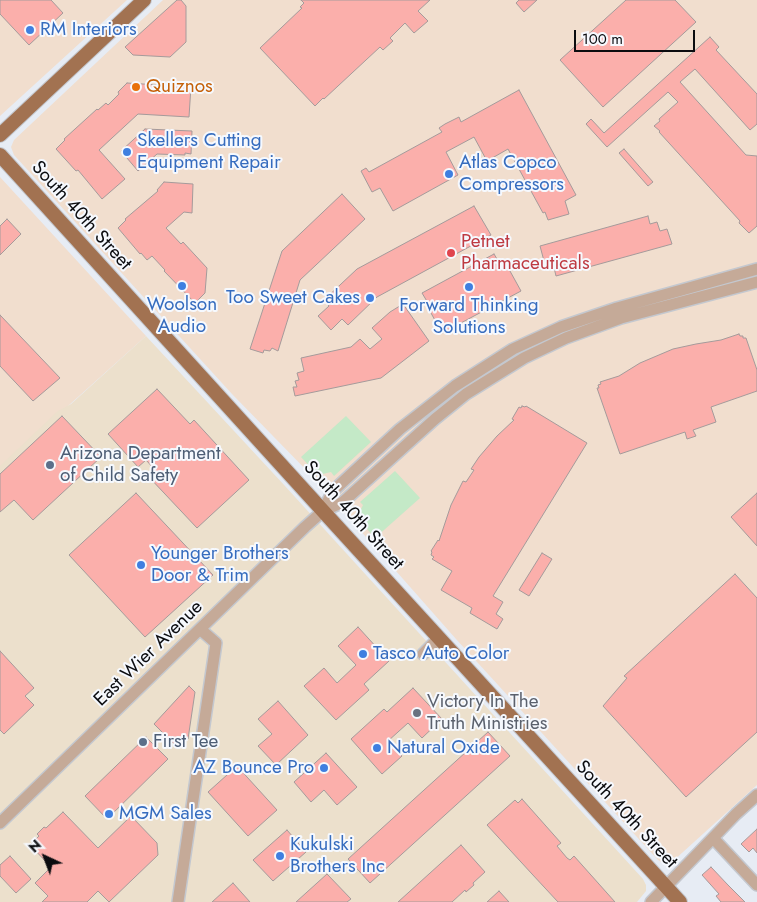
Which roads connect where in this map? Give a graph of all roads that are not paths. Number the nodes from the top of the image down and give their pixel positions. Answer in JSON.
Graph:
{"nodes":[{"id":1,"x":144,"y":0,"type":"edge"},
{"id":2,"x":0,"y":135,"type":"edge"},
{"id":3,"x":0,"y":155,"type":"edge"},
{"id":4,"x":757,"y":269,"type":"edge"},
{"id":5,"x":757,"y":282,"type":"edge"},
{"id":6,"x":323,"y":511,"type":"junction"},
{"id":7,"x":200,"y":629,"type":"junction"},
{"id":8,"x":439,"y":638,"type":"junction"},
{"id":9,"x":423,"y":654,"type":"dead end"},
{"id":10,"x":757,"y":795,"type":"edge"},
{"id":11,"x":0,"y":823,"type":"edge"},
{"id":12,"x":713,"y":838,"type":"junction"},
{"id":13,"x":757,"y":885,"type":"edge"},
{"id":14,"x":666,"y":887,"type":"junction"},
{"id":15,"x":178,"y":902,"type":"edge"},
{"id":16,"x":651,"y":902,"type":"edge"},
{"id":17,"x":680,"y":902,"type":"edge"}],
"edges":[{"from":1,"to":2,"type":"main road"},
{"from":3,"to":6,"type":"main road","name":"South 40th Street"},
{"from":4,"to":6,"type":"street"},
{"from":5,"to":6,"type":"street"},
{"from":6,"to":7,"type":"street","name":"East Wier Avenue"},
{"from":6,"to":8,"type":"main road","name":"South 40th Street"},
{"from":7,"to":11,"type":"street","name":"East Wier Avenue"},
{"from":7,"to":15,"type":"street"},
{"from":8,"to":9,"type":"street"},
{"from":8,"to":14,"type":"main road","name":"South 40th Street"},
{"from":10,"to":12,"type":"street"},
{"from":12,"to":13,"type":"street"},
{"from":12,"to":14,"type":"street"},
{"from":14,"to":16,"type":"street"},
{"from":14,"to":17,"type":"main road","name":"South 40th Street"}]}
